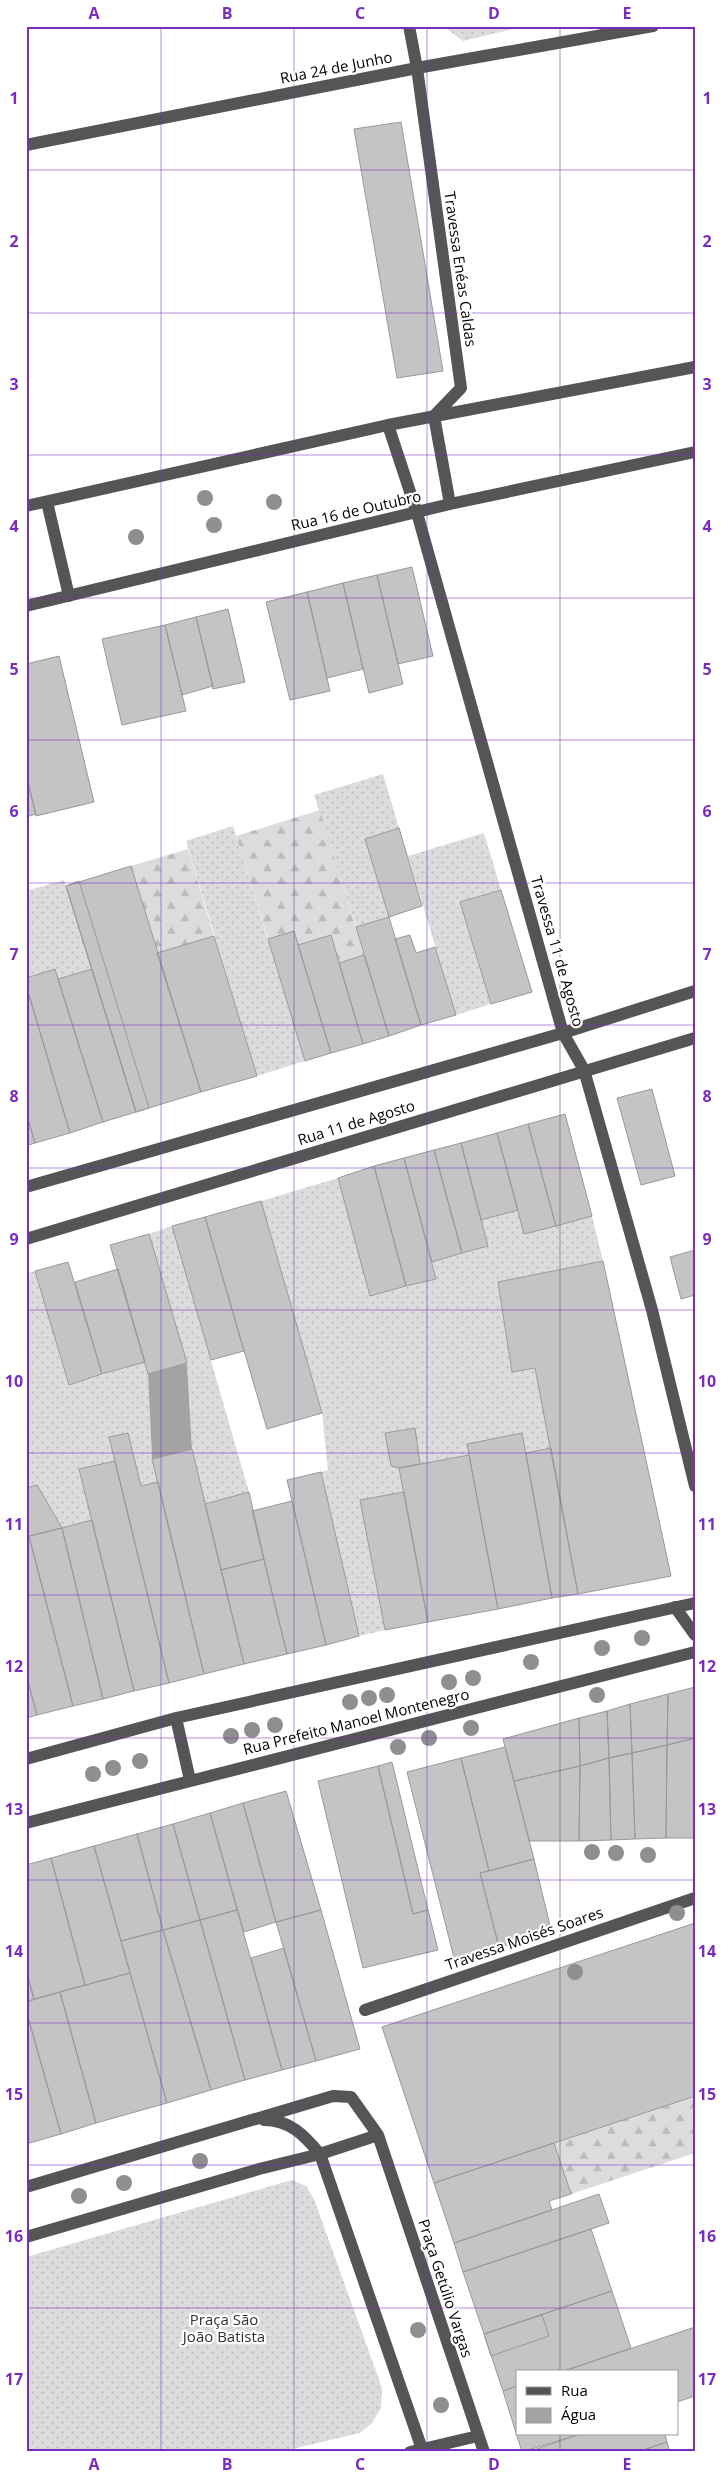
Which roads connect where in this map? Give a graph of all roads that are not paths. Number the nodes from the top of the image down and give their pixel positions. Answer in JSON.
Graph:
{"nodes":[{"id":1,"x":409,"y":26,"type":"edge"},
{"id":2,"x":653,"y":26,"type":"edge"},
{"id":3,"x":417,"y":68,"type":"junction"},
{"id":4,"x":26,"y":145,"type":"edge"},
{"id":5,"x":695,"y":367,"type":"edge"},
{"id":6,"x":434,"y":416,"type":"junction"},
{"id":7,"x":388,"y":425,"type":"junction"},
{"id":8,"x":695,"y":452,"type":"edge"},
{"id":9,"x":47,"y":502,"type":"junction"},
{"id":10,"x":450,"y":504,"type":"junction"},
{"id":11,"x":26,"y":506,"type":"edge"},
{"id":12,"x":417,"y":513,"type":"junction"},
{"id":13,"x":69,"y":596,"type":"junction"},
{"id":14,"x":26,"y":606,"type":"edge"},
{"id":15,"x":695,"y":992,"type":"edge"},
{"id":16,"x":563,"y":1033,"type":"junction"},
{"id":17,"x":695,"y":1038,"type":"edge"},
{"id":18,"x":584,"y":1070,"type":"junction"},
{"id":19,"x":26,"y":1187,"type":"edge"},
{"id":20,"x":26,"y":1239,"type":"edge"},
{"id":21,"x":695,"y":1486,"type":"edge"},
{"id":22,"x":695,"y":1602,"type":"edge"},
{"id":23,"x":675,"y":1607,"type":"junction"},
{"id":24,"x":695,"y":1636,"type":"edge"},
{"id":25,"x":695,"y":1652,"type":"edge"},
{"id":26,"x":176,"y":1718,"type":"junction"},
{"id":27,"x":26,"y":1759,"type":"edge"},
{"id":28,"x":190,"y":1780,"type":"junction"},
{"id":29,"x":26,"y":1823,"type":"edge"},
{"id":30,"x":695,"y":1898,"type":"edge"},
{"id":31,"x":364,"y":2010,"type":"dead end"},
{"id":32,"x":254,"y":2120,"type":"junction"},
{"id":33,"x":378,"y":2134,"type":"junction"},
{"id":34,"x":320,"y":2154,"type":"junction"},
{"id":35,"x":26,"y":2187,"type":"edge"},
{"id":36,"x":26,"y":2236,"type":"edge"},
{"id":37,"x":478,"y":2436,"type":"junction"},
{"id":38,"x":418,"y":2451,"type":"edge"},
{"id":39,"x":484,"y":2452,"type":"edge"}],
"edges":[{"from":1,"to":3,"type":"street","name":"Travessa Enéas Caldas"},
{"from":2,"to":3,"type":"street","name":"Rua 24 de Junho"},
{"from":3,"to":4,"type":"street","name":"Rua 24 de Junho"},
{"from":3,"to":6,"type":"street","name":"Travessa Enéas Caldas"},
{"from":5,"to":6,"type":"street"},
{"from":6,"to":7,"type":"street"},
{"from":6,"to":10,"type":"street"},
{"from":7,"to":9,"type":"street"},
{"from":7,"to":12,"type":"street","name":"Travessa 11 de Agosto"},
{"from":8,"to":10,"type":"street","name":"Rua 16 de Outubro"},
{"from":9,"to":11,"type":"street"},
{"from":9,"to":13,"type":"street"},
{"from":10,"to":12,"type":"street","name":"Rua 16 de Outubro"},
{"from":12,"to":13,"type":"street","name":"Rua 16 de Outubro"},
{"from":12,"to":16,"type":"street","name":"Travessa 11 de Agosto"},
{"from":13,"to":14,"type":"street","name":"Rua 16 de Outubro"},
{"from":15,"to":16,"type":"street","name":"Rua 11 de Agosto"},
{"from":16,"to":18,"type":"street","name":"Travessa 11 de Agosto"},
{"from":16,"to":19,"type":"street","name":"Rua 11 de Agosto"},
{"from":17,"to":18,"type":"street","name":"Rua 11 de Agosto"},
{"from":18,"to":20,"type":"street","name":"Rua 11 de Agosto"},
{"from":18,"to":21,"type":"street","name":"Travessa 11 de Agosto"},
{"from":22,"to":23,"type":"street"},
{"from":23,"to":24,"type":"street"},
{"from":23,"to":26,"type":"street"},
{"from":25,"to":28,"type":"street","name":"Rua Prefeito Manoel Montenegro"},
{"from":26,"to":27,"type":"street"},
{"from":26,"to":28,"type":"street"},
{"from":28,"to":29,"type":"street","name":"Rua Prefeito Manoel Montenegro"},
{"from":30,"to":31,"type":"street","name":"Travessa Moisés Soares"},
{"from":32,"to":33,"type":"street","name":"Praça Getúlio Vargas"},
{"from":32,"to":34,"type":"street","name":"Praça Getúlio Vargas"},
{"from":32,"to":35,"type":"street","name":"Praça Getúlio Vargas"},
{"from":33,"to":34,"type":"street"},
{"from":33,"to":37,"type":"street","name":"Praça Getúlio Vargas"},
{"from":34,"to":36,"type":"street"},
{"from":34,"to":38,"type":"street","name":"Praça Getúlio Vargas"},
{"from":37,"to":38,"type":"street"},
{"from":37,"to":39,"type":"street","name":"Praça Getúlio Vargas"}]}
